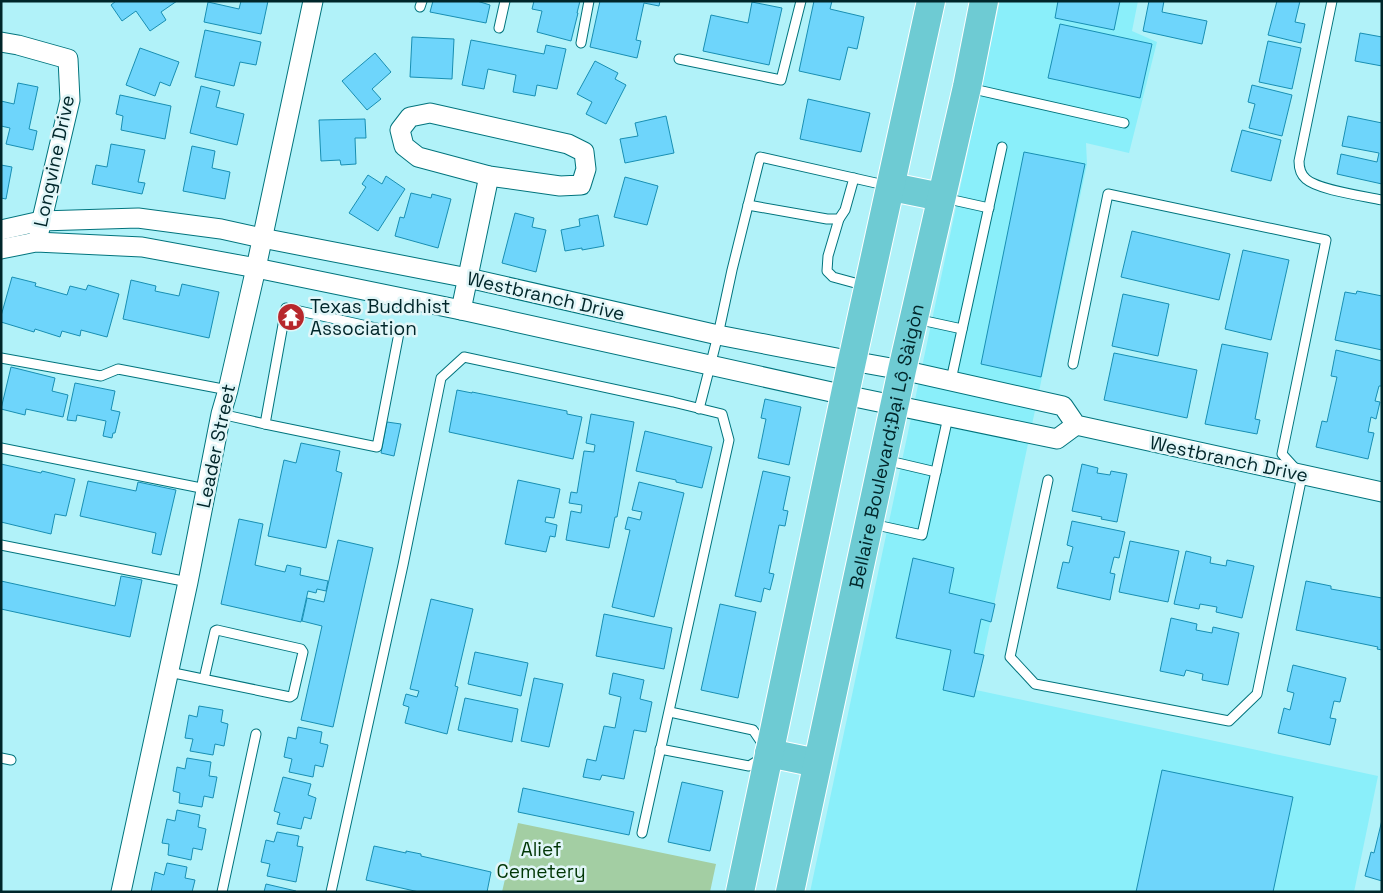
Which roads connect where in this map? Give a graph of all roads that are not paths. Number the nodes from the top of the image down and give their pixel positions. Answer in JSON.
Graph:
{"nodes":[{"id":1,"x":313,"y":1,"type":"edge"},
{"id":2,"x":505,"y":1,"type":"edge"},
{"id":3,"x":589,"y":1,"type":"edge"},
{"id":4,"x":801,"y":1,"type":"edge"},
{"id":5,"x":931,"y":1,"type":"edge"},
{"id":6,"x":984,"y":1,"type":"edge"},
{"id":7,"x":1332,"y":1,"type":"edge"},
{"id":8,"x":499,"y":28,"type":"dead end"},
{"id":9,"x":1,"y":42,"type":"edge"},
{"id":10,"x":581,"y":42,"type":"dead end"},
{"id":11,"x":679,"y":59,"type":"dead end"},
{"id":12,"x":967,"y":87,"type":"junction"},
{"id":13,"x":1124,"y":123,"type":"dead end"},
{"id":14,"x":1002,"y":147,"type":"dead end"},
{"id":15,"x":489,"y":176,"type":"junction"},
{"id":16,"x":854,"y":178,"type":"junction"},
{"id":17,"x":892,"y":187,"type":"junction"},
{"id":18,"x":941,"y":197,"type":"junction"},
{"id":19,"x":1382,"y":200,"type":"edge"},
{"id":20,"x":748,"y":205,"type":"junction"},
{"id":21,"x":989,"y":208,"type":"junction"},
{"id":22,"x":839,"y":219,"type":"junction"},
{"id":23,"x":41,"y":220,"type":"junction"},
{"id":24,"x":1,"y":230,"type":"edge"},
{"id":25,"x":262,"y":238,"type":"junction"},
{"id":26,"x":36,"y":242,"type":"junction"},
{"id":27,"x":1,"y":249,"type":"edge"},
{"id":28,"x":256,"y":268,"type":"junction"},
{"id":29,"x":468,"y":278,"type":"junction"},
{"id":30,"x":869,"y":286,"type":"junction"},
{"id":31,"x":461,"y":310,"type":"junction"},
{"id":32,"x":914,"y":318,"type":"junction"},
{"id":33,"x":962,"y":328,"type":"junction"},
{"id":34,"x":718,"y":335,"type":"junction"},
{"id":35,"x":1,"y":358,"type":"edge"},
{"id":36,"x":852,"y":361,"type":"junction"},
{"id":37,"x":710,"y":364,"type":"junction"},
{"id":38,"x":1073,"y":364,"type":"dead end"},
{"id":39,"x":902,"y":370,"type":"junction"},
{"id":40,"x":950,"y":380,"type":"junction"},
{"id":41,"x":228,"y":390,"type":"junction"},
{"id":42,"x":845,"y":395,"type":"junction"},
{"id":43,"x":895,"y":406,"type":"junction"},
{"id":44,"x":699,"y":409,"type":"junction"},
{"id":45,"x":221,"y":414,"type":"junction"},
{"id":46,"x":948,"y":417,"type":"junction"},
{"id":47,"x":265,"y":424,"type":"junction"},
{"id":48,"x":1076,"y":425,"type":"junction"},
{"id":49,"x":1,"y":448,"type":"edge"},
{"id":50,"x":883,"y":460,"type":"junction"},
{"id":51,"x":936,"y":472,"type":"junction"},
{"id":52,"x":1302,"y":476,"type":"junction"},
{"id":53,"x":1048,"y":480,"type":"dead end"},
{"id":54,"x":206,"y":489,"type":"junction"},
{"id":55,"x":1382,"y":492,"type":"edge"},
{"id":56,"x":869,"y":524,"type":"junction"},
{"id":57,"x":1,"y":545,"type":"edge"},
{"id":58,"x":188,"y":582,"type":"junction"},
{"id":59,"x":169,"y":672,"type":"junction"},
{"id":60,"x":204,"y":679,"type":"junction"},
{"id":61,"x":670,"y":712,"type":"junction"},
{"id":62,"x":256,"y":734,"type":"dead end"},
{"id":63,"x":660,"y":749,"type":"junction"},
{"id":64,"x":769,"y":753,"type":"junction"},
{"id":65,"x":817,"y":763,"type":"junction"},
{"id":66,"x":642,"y":833,"type":"dead end"},
{"id":67,"x":121,"y":892,"type":"edge"},
{"id":68,"x":222,"y":892,"type":"edge"},
{"id":69,"x":331,"y":892,"type":"edge"},
{"id":70,"x":740,"y":892,"type":"edge"},
{"id":71,"x":790,"y":892,"type":"edge"}],
"edges":[{"from":1,"to":25,"type":"street","name":"Leader Street"},
{"from":2,"to":8,"type":"lane"},
{"from":3,"to":10,"type":"lane"},
{"from":4,"to":11,"type":"lane"},
{"from":5,"to":17,"type":"main road"},
{"from":6,"to":12,"type":"main road","name":"Bellaire Boulevard;Đại Lộ Sàigòn"},
{"from":7,"to":19,"type":"lane"},
{"from":9,"to":23,"type":"street","name":"Longvine Drive"},
{"from":12,"to":13,"type":"lane"},
{"from":12,"to":18,"type":"main road","name":"Bellaire Boulevard;Đại Lộ Sàigòn"},
{"from":14,"to":21,"type":"lane"},
{"from":15,"to":15,"type":"street"},
{"from":15,"to":29,"type":"street"},
{"from":16,"to":17,"type":"lane"},
{"from":16,"to":20,"type":"lane"},
{"from":16,"to":22,"type":"lane"},
{"from":17,"to":18,"type":"main road"},
{"from":17,"to":30,"type":"main road"},
{"from":18,"to":21,"type":"lane"},
{"from":18,"to":32,"type":"main road","name":"Bellaire Boulevard;Đại Lộ Sàigòn"},
{"from":20,"to":22,"type":"lane"},
{"from":20,"to":34,"type":"lane"},
{"from":21,"to":33,"type":"lane"},
{"from":22,"to":30,"type":"lane"},
{"from":23,"to":24,"type":"street","name":"Westbranch Drive"},
{"from":23,"to":25,"type":"street","name":"Westbranch Drive"},
{"from":23,"to":26,"type":"street","name":"Longvine Drive"},
{"from":25,"to":28,"type":"street","name":"Leader Street"},
{"from":25,"to":29,"type":"street","name":"Westbranch Drive"},
{"from":26,"to":27,"type":"street","name":"Westbranch Drive"},
{"from":26,"to":28,"type":"street","name":"Westbranch Drive"},
{"from":28,"to":31,"type":"street","name":"Westbranch Drive"},
{"from":28,"to":41,"type":"street","name":"Leader Street"},
{"from":29,"to":31,"type":"street"},
{"from":29,"to":34,"type":"street","name":"Westbranch Drive"},
{"from":30,"to":36,"type":"main road"},
{"from":31,"to":37,"type":"street","name":"Westbranch Drive"},
{"from":32,"to":33,"type":"lane"},
{"from":32,"to":39,"type":"main road","name":"Bellaire Boulevard;Đại Lộ Sàigòn"},
{"from":33,"to":40,"type":"lane"},
{"from":34,"to":36,"type":"street","name":"Westbranch Drive"},
{"from":34,"to":37,"type":"lane"},
{"from":35,"to":41,"type":"lane"},
{"from":36,"to":39,"type":"street","name":"Westbranch Drive"},
{"from":36,"to":42,"type":"main road"},
{"from":37,"to":42,"type":"street","name":"Westbranch Drive"},
{"from":37,"to":44,"type":"lane"},
{"from":38,"to":52,"type":"lane"},
{"from":39,"to":40,"type":"street","name":"Westbranch Drive"},
{"from":39,"to":43,"type":"main road","name":"Bellaire Boulevard;Đại Lộ Sàigòn"},
{"from":40,"to":48,"type":"street","name":"Westbranch Drive"},
{"from":41,"to":45,"type":"street","name":"Leader Street"},
{"from":42,"to":43,"type":"street","name":"Westbranch Drive"},
{"from":42,"to":64,"type":"main road"},
{"from":43,"to":46,"type":"street","name":"Westbranch Drive"},
{"from":43,"to":50,"type":"main road","name":"Bellaire Boulevard;Đại Lộ Sàigòn"},
{"from":44,"to":61,"type":"lane"},
{"from":44,"to":69,"type":"lane"},
{"from":45,"to":47,"type":"lane"},
{"from":45,"to":54,"type":"street","name":"Leader Street"},
{"from":46,"to":48,"type":"street","name":"Westbranch Drive"},
{"from":46,"to":51,"type":"lane"},
{"from":47,"to":47,"type":"lane"},
{"from":48,"to":52,"type":"street","name":"Westbranch Drive"},
{"from":49,"to":54,"type":"lane"},
{"from":50,"to":51,"type":"lane"},
{"from":50,"to":56,"type":"main road","name":"Bellaire Boulevard;Đại Lộ Sàigòn"},
{"from":51,"to":56,"type":"lane"},
{"from":52,"to":53,"type":"lane"},
{"from":52,"to":55,"type":"street","name":"Westbranch Drive"},
{"from":54,"to":58,"type":"street","name":"Leader Street"},
{"from":56,"to":65,"type":"main road","name":"Bellaire Boulevard;Đại Lộ Sàigòn"},
{"from":57,"to":58,"type":"lane"},
{"from":58,"to":59,"type":"street","name":"Leader Street"},
{"from":59,"to":60,"type":"lane"},
{"from":59,"to":67,"type":"street","name":"Leader Street"},
{"from":60,"to":60,"type":"lane"},
{"from":61,"to":63,"type":"lane"},
{"from":61,"to":64,"type":"lane"},
{"from":62,"to":68,"type":"lane"},
{"from":63,"to":64,"type":"lane"},
{"from":63,"to":66,"type":"lane"},
{"from":64,"to":65,"type":"main road"},
{"from":64,"to":70,"type":"main road"},
{"from":65,"to":71,"type":"main road","name":"Bellaire Boulevard;Đại Lộ Sàigòn"}]}
